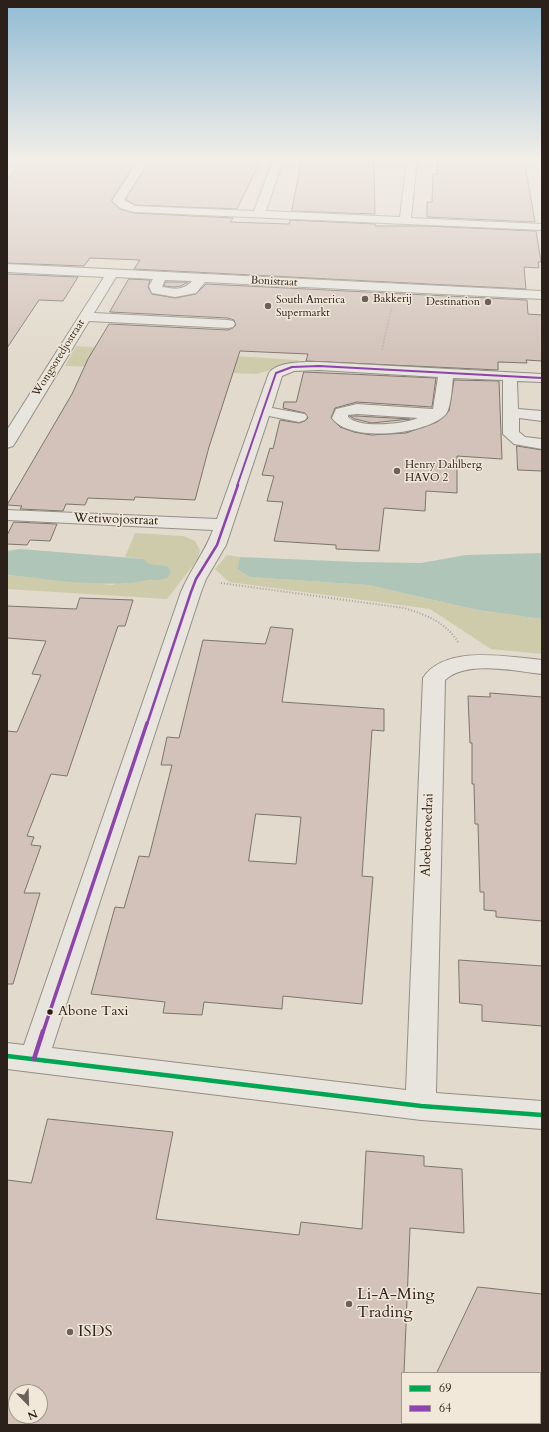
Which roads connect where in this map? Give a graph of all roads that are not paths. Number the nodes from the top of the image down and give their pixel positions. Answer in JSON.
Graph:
{"nodes":[{"id":1,"x":7,"y":268,"type":"edge"},
{"id":2,"x":112,"y":274,"type":"junction"},
{"id":3,"x":542,"y":295,"type":"edge"},
{"id":4,"x":85,"y":316,"type":"junction"},
{"id":5,"x":228,"y":324,"type":"dead end"},
{"id":6,"x":446,"y":373,"type":"junction"},
{"id":7,"x":510,"y":377,"type":"junction"},
{"id":8,"x":542,"y":378,"type":"edge"},
{"id":9,"x":264,"y":411,"type":"junction"},
{"id":10,"x":436,"y":414,"type":"junction"},
{"id":11,"x":510,"y":414,"type":"junction"},
{"id":12,"x":542,"y":416,"type":"edge"},
{"id":13,"x":299,"y":417,"type":"dead end"},
{"id":14,"x":7,"y":443,"type":"edge"},
{"id":15,"x":542,"y":444,"type":"edge"},
{"id":16,"x":7,"y":515,"type":"edge"},
{"id":17,"x":224,"y":525,"type":"junction"},
{"id":18,"x":542,"y":667,"type":"edge"},
{"id":19,"x":20,"y":1057,"type":"edge"},
{"id":20,"x":421,"y":1106,"type":"junction"},
{"id":21,"x":542,"y":1115,"type":"edge"}],
"edges":[{"from":1,"to":2,"type":"street"},
{"from":2,"to":3,"type":"street","name":"Bonistraat"},
{"from":2,"to":4,"type":"street","name":"Wongsoredjostraat"},
{"from":4,"to":5,"type":"street"},
{"from":4,"to":14,"type":"street","name":"Wongsoredjostraat"},
{"from":6,"to":7,"type":"street"},
{"from":6,"to":9,"type":"street"},
{"from":6,"to":10,"type":"street"},
{"from":7,"to":8,"type":"street"},
{"from":7,"to":11,"type":"street"},
{"from":9,"to":13,"type":"street"},
{"from":9,"to":17,"type":"street"},
{"from":10,"to":10,"type":"street"},
{"from":11,"to":12,"type":"street"},
{"from":11,"to":15,"type":"street"},
{"from":16,"to":17,"type":"street","name":"Wetiwojostraat"},
{"from":17,"to":19,"type":"street"},
{"from":18,"to":20,"type":"street","name":"Aloeboetoedrai"},
{"from":19,"to":20,"type":"street"},
{"from":20,"to":21,"type":"street"}]}
